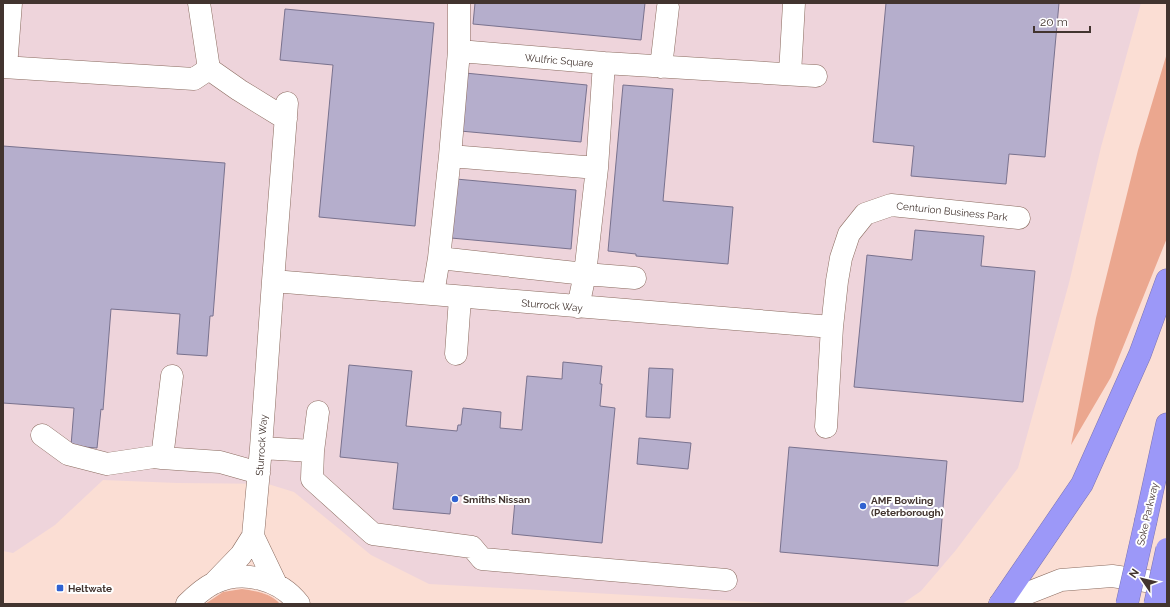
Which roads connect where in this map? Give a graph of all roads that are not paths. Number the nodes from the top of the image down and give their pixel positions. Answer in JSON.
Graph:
{"nodes":[{"id":1,"x":11,"y":3,"type":"edge"},
{"id":2,"x":199,"y":3,"type":"edge"},
{"id":3,"x":459,"y":3,"type":"edge"},
{"id":4,"x":794,"y":3,"type":"edge"},
{"id":5,"x":668,"y":7,"type":"dead end"},
{"id":6,"x":459,"y":51,"type":"junction"},
{"id":7,"x":604,"y":63,"type":"junction"},
{"id":8,"x":5,"y":67,"type":"edge"},
{"id":9,"x":661,"y":67,"type":"junction"},
{"id":10,"x":209,"y":69,"type":"junction"},
{"id":11,"x":790,"y":74,"type":"junction"},
{"id":12,"x":816,"y":76,"type":"dead end"},
{"id":13,"x":450,"y":156,"type":"junction"},
{"id":14,"x":596,"y":168,"type":"junction"},
{"id":15,"x":1019,"y":218,"type":"dead end"},
{"id":16,"x":439,"y":258,"type":"junction"},
{"id":17,"x":585,"y":274,"type":"junction"},
{"id":18,"x":635,"y":278,"type":"dead end"},
{"id":19,"x":1167,"y":280,"type":"edge"},
{"id":20,"x":273,"y":282,"type":"junction"},
{"id":21,"x":433,"y":294,"type":"junction"},
{"id":22,"x":460,"y":298,"type":"junction"},
{"id":23,"x":578,"y":307,"type":"junction"},
{"id":24,"x":832,"y":327,"type":"junction"},
{"id":25,"x":456,"y":354,"type":"dead end"},
{"id":26,"x":172,"y":376,"type":"dead end"},
{"id":27,"x":318,"y":412,"type":"dead end"},
{"id":28,"x":1167,"y":424,"type":"edge"},
{"id":29,"x":826,"y":427,"type":"dead end"},
{"id":30,"x":42,"y":435,"type":"dead end"},
{"id":31,"x":262,"y":448,"type":"junction"},
{"id":32,"x":313,"y":452,"type":"junction"},
{"id":33,"x":162,"y":458,"type":"junction"},
{"id":34,"x":259,"y":473,"type":"junction"},
{"id":35,"x":253,"y":536,"type":"junction"},
{"id":36,"x":1167,"y":549,"type":"edge"},
{"id":37,"x":726,"y":580,"type":"dead end"},
{"id":38,"x":214,"y":583,"type":"junction"},
{"id":39,"x":276,"y":584,"type":"junction"},
{"id":40,"x":1167,"y":584,"type":"edge"},
{"id":41,"x":187,"y":604,"type":"edge"},
{"id":42,"x":299,"y":604,"type":"edge"},
{"id":43,"x":1000,"y":604,"type":"edge"},
{"id":44,"x":1127,"y":604,"type":"edge"},
{"id":45,"x":1155,"y":604,"type":"edge"}],
"edges":[{"from":1,"to":8,"type":"street"},
{"from":2,"to":10,"type":"street"},
{"from":3,"to":6,"type":"street"},
{"from":4,"to":11,"type":"street"},
{"from":5,"to":9,"type":"street"},
{"from":6,"to":7,"type":"street","name":"Wulfric Square"},
{"from":6,"to":13,"type":"street"},
{"from":7,"to":9,"type":"street"},
{"from":7,"to":14,"type":"street","name":"Wulfric Square"},
{"from":8,"to":10,"type":"street"},
{"from":9,"to":11,"type":"street"},
{"from":10,"to":20,"type":"street","name":"Sturrock Way"},
{"from":11,"to":12,"type":"street"},
{"from":13,"to":14,"type":"street"},
{"from":13,"to":16,"type":"street"},
{"from":14,"to":17,"type":"street","name":"Wulfric Square"},
{"from":15,"to":24,"type":"street","name":"Centurion Business Park"},
{"from":16,"to":17,"type":"street"},
{"from":16,"to":21,"type":"street"},
{"from":17,"to":18,"type":"street"},
{"from":17,"to":23,"type":"street","name":"Wulfric Square"},
{"from":19,"to":43,"type":"highway"},
{"from":20,"to":21,"type":"street","name":"Sturrock Way"},
{"from":20,"to":31,"type":"street","name":"Sturrock Way"},
{"from":21,"to":22,"type":"street","name":"Sturrock Way"},
{"from":22,"to":23,"type":"street","name":"Sturrock Way"},
{"from":22,"to":25,"type":"street"},
{"from":23,"to":24,"type":"street","name":"Sturrock Way"},
{"from":24,"to":29,"type":"street"},
{"from":26,"to":33,"type":"street"},
{"from":27,"to":32,"type":"street"},
{"from":28,"to":44,"type":"highway","name":"Soke Parkway","bridge":true},
{"from":30,"to":33,"type":"street"},
{"from":31,"to":32,"type":"street"},
{"from":31,"to":34,"type":"street","name":"Sturrock Way"},
{"from":32,"to":37,"type":"street"},
{"from":33,"to":34,"type":"street"},
{"from":34,"to":35,"type":"street","name":"Sturrock Way"},
{"from":35,"to":38,"type":"street","name":"Sturrock Way"},
{"from":35,"to":39,"type":"street"},
{"from":36,"to":45,"type":"highway","bridge":true},
{"from":38,"to":39,"type":"street"},
{"from":38,"to":41,"type":"street"},
{"from":39,"to":42,"type":"street"},
{"from":40,"to":43,"type":"street"}]}
